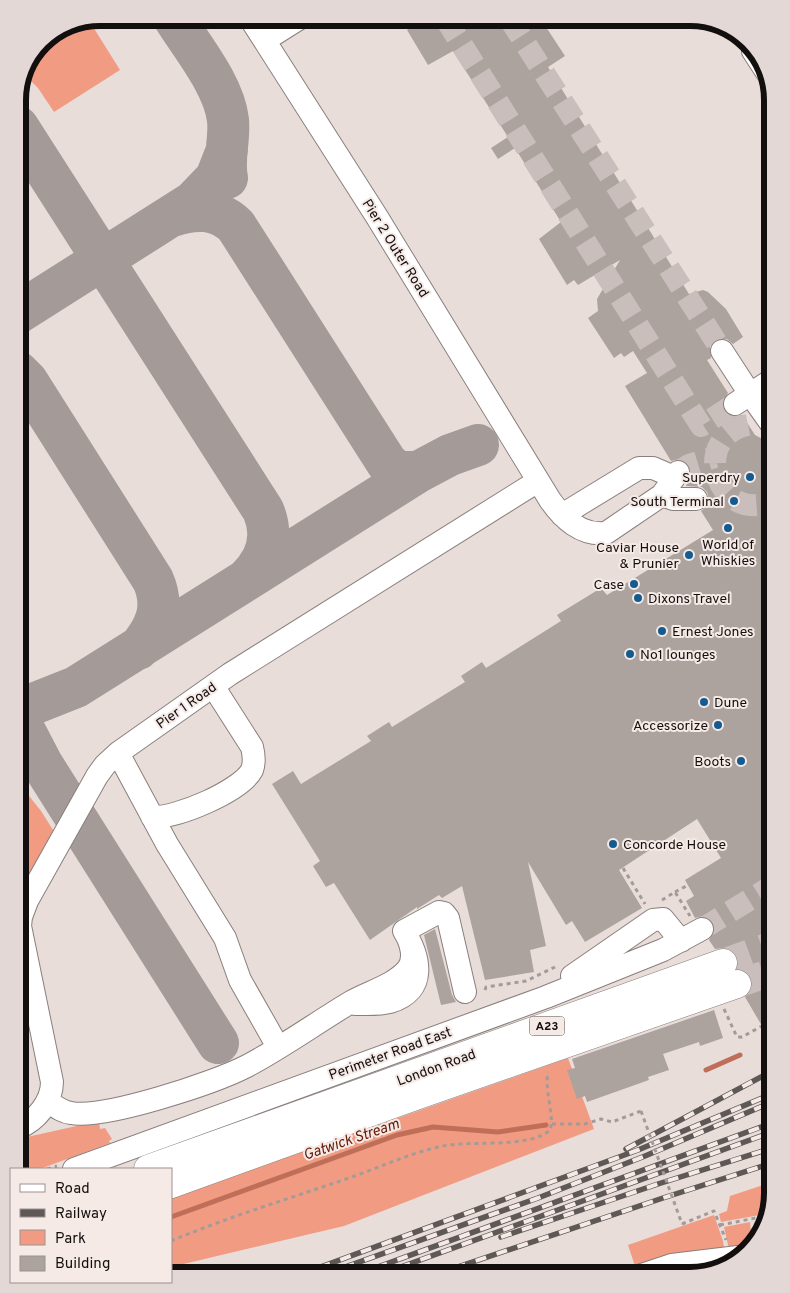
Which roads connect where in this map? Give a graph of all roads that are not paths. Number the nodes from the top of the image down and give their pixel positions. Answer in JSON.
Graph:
{"nodes":[{"id":1,"x":255,"y":26,"type":"edge"},
{"id":2,"x":287,"y":26,"type":"edge"},
{"id":3,"x":265,"y":40,"type":"junction"},
{"id":4,"x":722,"y":351,"type":"tunnel mouth"},
{"id":5,"x":764,"y":385,"type":"edge"},
{"id":6,"x":743,"y":399,"type":"junction"},
{"id":7,"x":764,"y":419,"type":"edge"},
{"id":8,"x":748,"y":425,"type":"tunnel mouth"},
{"id":9,"x":764,"y":425,"type":"edge"},
{"id":10,"x":538,"y":481,"type":"junction"},
{"id":11,"x":671,"y":481,"type":"junction"},
{"id":12,"x":696,"y":499,"type":"dead end"},
{"id":13,"x":562,"y":515,"type":"junction"},
{"id":14,"x":213,"y":686,"type":"junction"},
{"id":15,"x":118,"y":754,"type":"junction"},
{"id":16,"x":152,"y":817,"type":"junction"},
{"id":17,"x":26,"y":904,"type":"edge"},
{"id":18,"x":702,"y":929,"type":"tunnel mouth"},
{"id":19,"x":681,"y":941,"type":"junction"},
{"id":20,"x":26,"y":952,"type":"edge"},
{"id":21,"x":465,"y":992,"type":"dead end"},
{"id":22,"x":546,"y":997,"type":"junction"},
{"id":23,"x":278,"y":1047,"type":"junction"},
{"id":24,"x":47,"y":1102,"type":"junction"},
{"id":25,"x":26,"y":1124,"type":"edge"},
{"id":26,"x":77,"y":1168,"type":"edge"},
{"id":27,"x":151,"y":1168,"type":"edge"},
{"id":28,"x":172,"y":1184,"type":"edge"},
{"id":29,"x":723,"y":1259,"type":"edge"},
{"id":30,"x":667,"y":1267,"type":"edge"}],
"edges":[{"from":1,"to":3,"type":"street","name":"Pier 2 Outer Road"},
{"from":2,"to":3,"type":"street"},
{"from":3,"to":10,"type":"street","name":"Pier 2 Outer Road"},
{"from":4,"to":6,"type":"street"},
{"from":5,"to":6,"type":"street"},
{"from":6,"to":7,"type":"street"},
{"from":8,"to":9,"type":"street"},
{"from":10,"to":13,"type":"street","name":"Pier 2 Outer Road"},
{"from":10,"to":14,"type":"street","name":"Pier 1 Road"},
{"from":11,"to":12,"type":"street"},
{"from":11,"to":13,"type":"street"},
{"from":11,"to":13,"type":"street"},
{"from":14,"to":15,"type":"street","name":"Pier 1 Road"},
{"from":14,"to":16,"type":"street"},
{"from":15,"to":16,"type":"street"},
{"from":15,"to":17,"type":"street","name":"Pier 1 Road"},
{"from":16,"to":23,"type":"street"},
{"from":18,"to":19,"type":"street","name":"Perimeter Road East"},
{"from":19,"to":22,"type":"street","name":"Perimeter Road East"},
{"from":19,"to":22,"type":"street"},
{"from":20,"to":24,"type":"street","name":"Pier 1 Road"},
{"from":21,"to":23,"type":"street"},
{"from":22,"to":26,"type":"street","name":"Perimeter Road East"},
{"from":23,"to":24,"type":"street"},
{"from":24,"to":25,"type":"street"},
{"from":27,"to":28,"type":"main road","name":"London Road","number":"A23"},
{"from":29,"to":30,"type":"street"}]}
